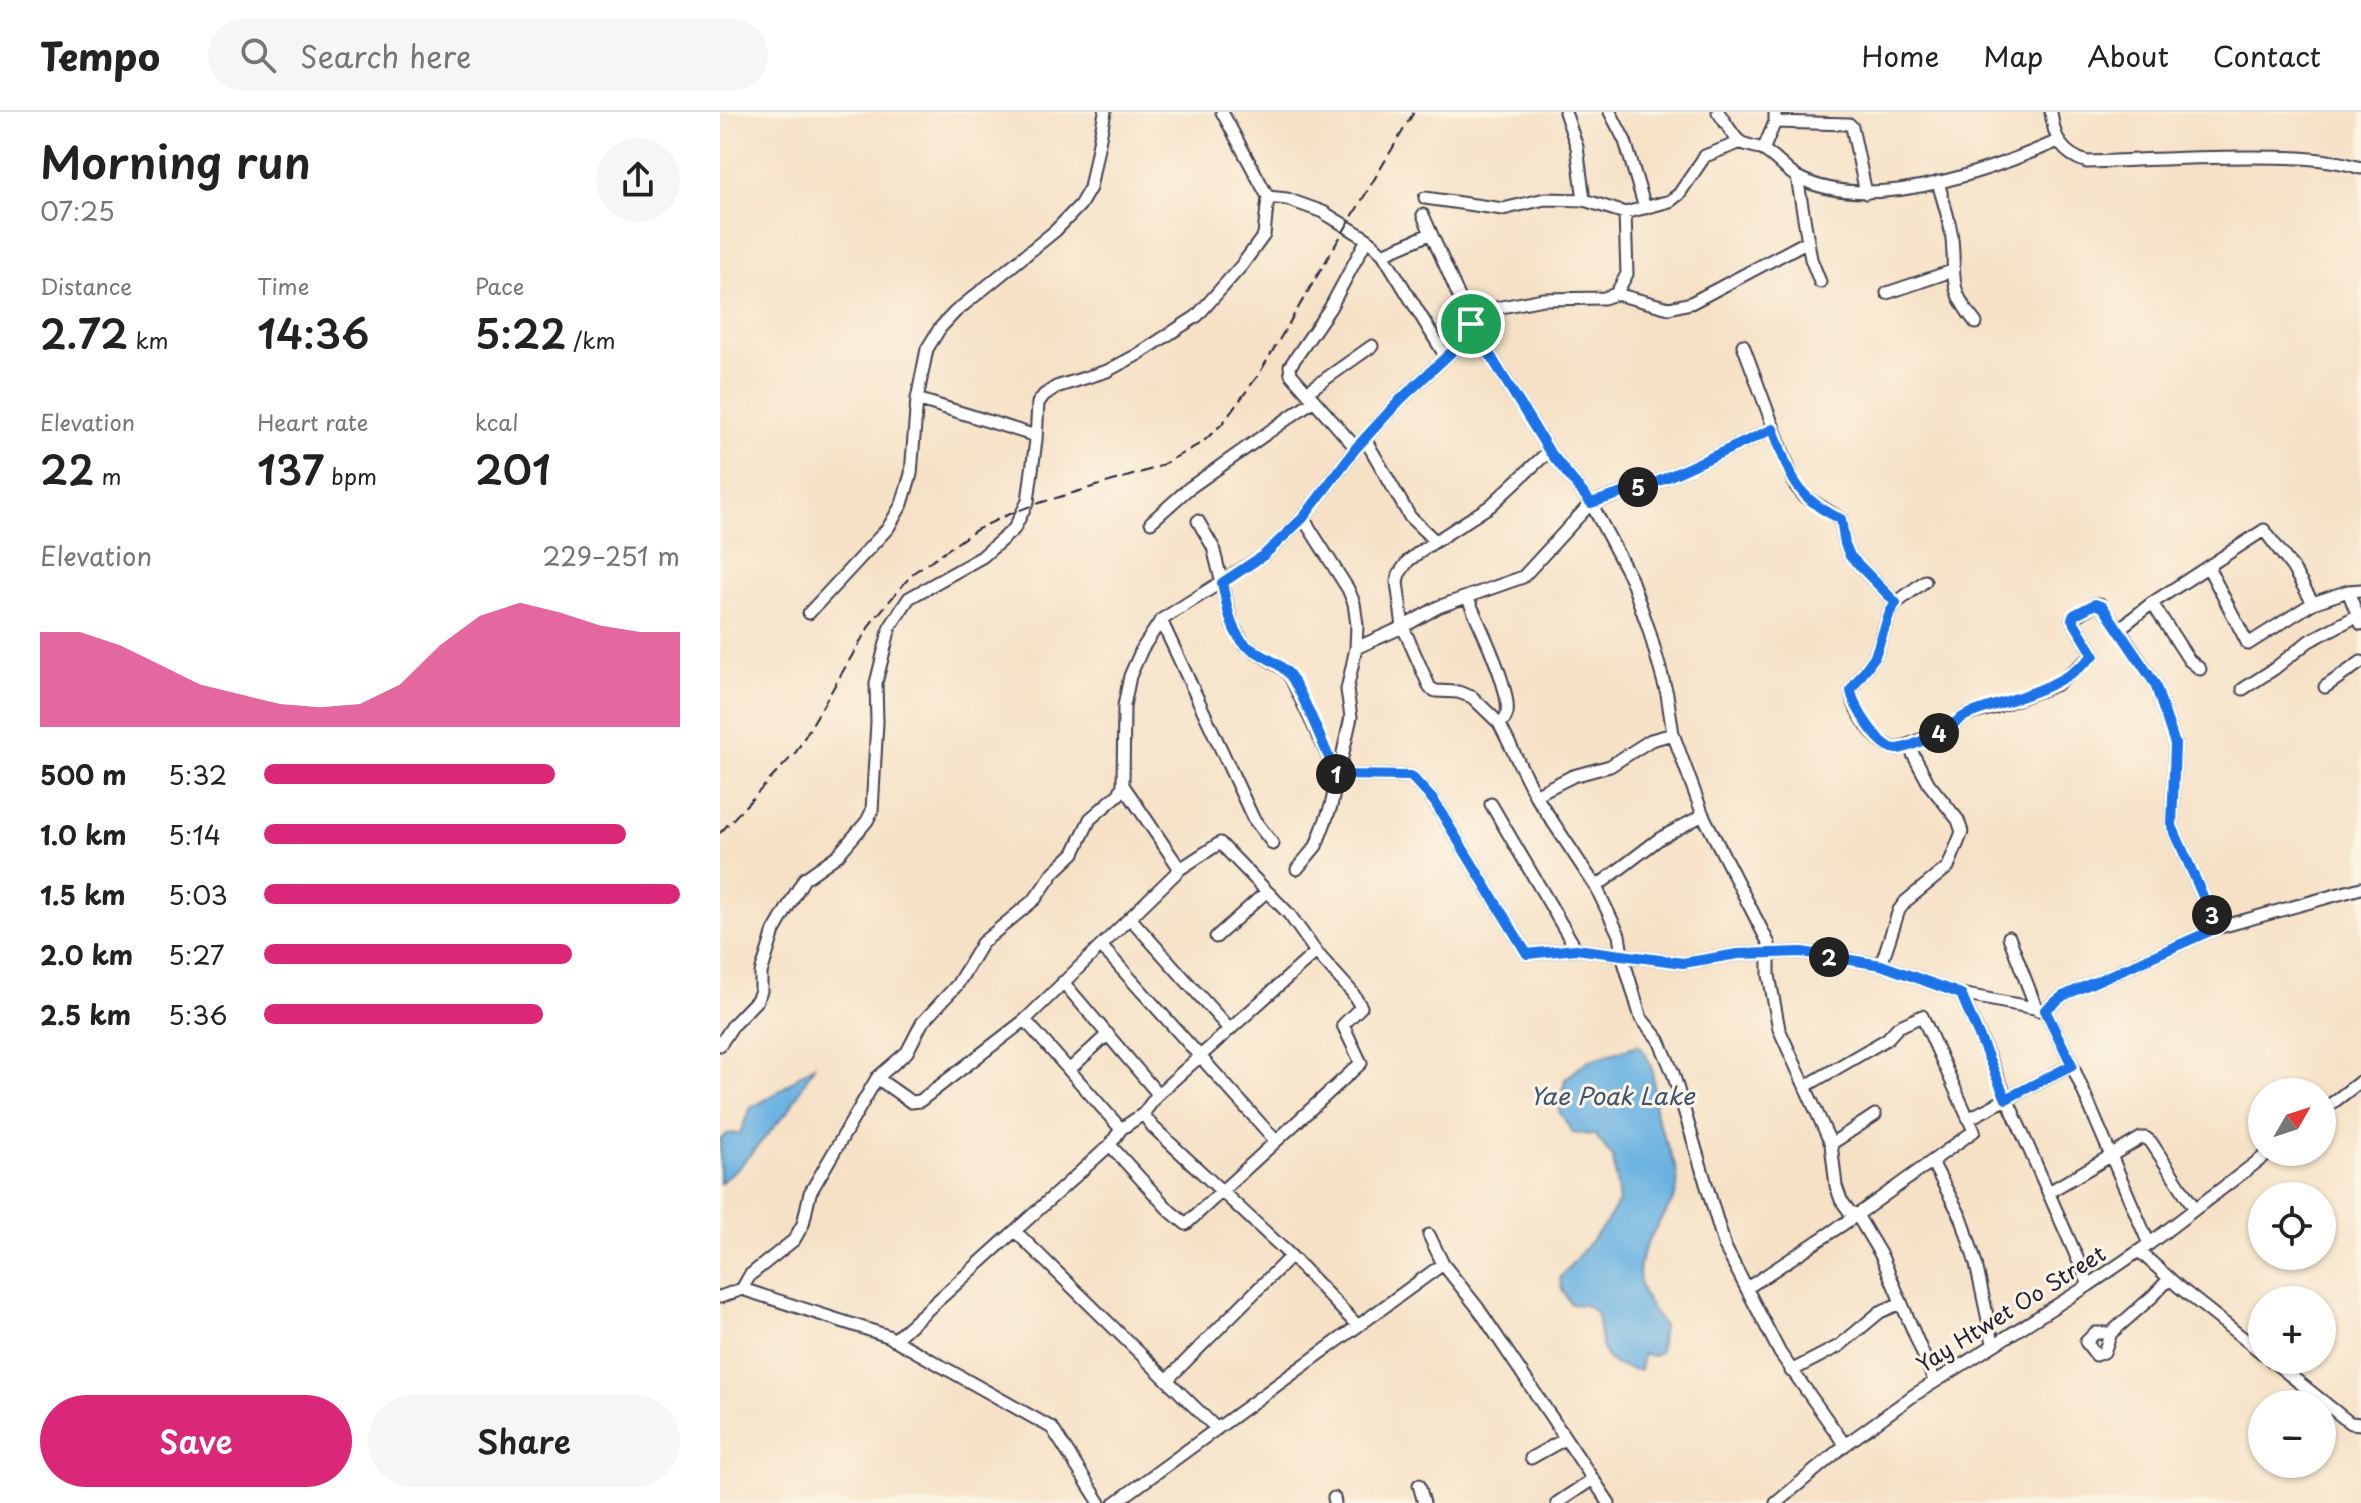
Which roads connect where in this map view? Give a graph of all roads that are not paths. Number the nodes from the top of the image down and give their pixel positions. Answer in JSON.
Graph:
{"nodes":[{"id":1,"x":1105,"y":112,"type":"edge"},
{"id":2,"x":1222,"y":112,"type":"edge"},
{"id":3,"x":1565,"y":112,"type":"edge"},
{"id":4,"x":1610,"y":112,"type":"edge"},
{"id":5,"x":1718,"y":112,"type":"edge"},
{"id":6,"x":2051,"y":112,"type":"edge"},
{"id":7,"x":1775,"y":117,"type":"edge"},
{"id":8,"x":2058,"y":141,"type":"junction"},
{"id":9,"x":1741,"y":142,"type":"junction"},
{"id":10,"x":1763,"y":150,"type":"junction"},
{"id":11,"x":2361,"y":168,"type":"edge"},
{"id":12,"x":1797,"y":177,"type":"junction"},
{"id":13,"x":1938,"y":182,"type":"junction"},
{"id":14,"x":1866,"y":193,"type":"junction"},
{"id":15,"x":1268,"y":197,"type":"junction"},
{"id":16,"x":1425,"y":198,"type":"dead end"},
{"id":17,"x":1584,"y":200,"type":"junction"},
{"id":18,"x":1645,"y":208,"type":"junction"},
{"id":19,"x":1625,"y":213,"type":"junction"},
{"id":20,"x":1423,"y":215,"type":"dead end"},
{"id":21,"x":1430,"y":234,"type":"junction"},
{"id":22,"x":1367,"y":239,"type":"junction"},
{"id":23,"x":1808,"y":241,"type":"junction"},
{"id":24,"x":1383,"y":254,"type":"junction"},
{"id":25,"x":1952,"y":271,"type":"junction"},
{"id":26,"x":1820,"y":282,"type":"dead end"},
{"id":27,"x":1887,"y":293,"type":"dead end"},
{"id":28,"x":1616,"y":294,"type":"junction"},
{"id":29,"x":1976,"y":323,"type":"dead end"},
{"id":30,"x":1471,"y":324,"type":"junction"},
{"id":31,"x":1743,"y":345,"type":"dead end"},
{"id":32,"x":1372,"y":346,"type":"dead end"},
{"id":33,"x":1446,"y":357,"type":"junction"},
{"id":34,"x":1311,"y":396,"type":"junction"},
{"id":35,"x":917,"y":399,"type":"junction"},
{"id":36,"x":1773,"y":429,"type":"junction"},
{"id":37,"x":1036,"y":436,"type":"junction"},
{"id":38,"x":1360,"y":443,"type":"junction"},
{"id":39,"x":1549,"y":451,"type":"junction"},
{"id":40,"x":1591,"y":503,"type":"junction"},
{"id":41,"x":1303,"y":518,"type":"junction"},
{"id":42,"x":1198,"y":521,"type":"dead end"},
{"id":43,"x":1151,"y":522,"type":"dead end"},
{"id":44,"x":1435,"y":541,"type":"junction"},
{"id":45,"x":2208,"y":567,"type":"junction"},
{"id":46,"x":1925,"y":581,"type":"dead end"},
{"id":47,"x":1222,"y":583,"type":"junction"},
{"id":48,"x":2355,"y":591,"type":"edge"},
{"id":49,"x":1467,"y":597,"type":"junction"},
{"id":50,"x":1896,"y":603,"type":"junction"},
{"id":51,"x":2152,"y":603,"type":"junction"},
{"id":52,"x":2313,"y":603,"type":"junction"},
{"id":53,"x":809,"y":613,"type":"dead end"},
{"id":54,"x":1161,"y":620,"type":"junction"},
{"id":55,"x":2359,"y":620,"type":"edge"},
{"id":56,"x":1403,"y":627,"type":"junction"},
{"id":57,"x":2119,"y":629,"type":"junction"},
{"id":58,"x":1356,"y":648,"type":"junction"},
{"id":59,"x":2361,"y":662,"type":"edge"},
{"id":60,"x":2200,"y":669,"type":"dead end"},
{"id":61,"x":2325,"y":687,"type":"dead end"},
{"id":62,"x":2243,"y":689,"type":"dead end"},
{"id":63,"x":1499,"y":723,"type":"junction"},
{"id":64,"x":1673,"y":734,"type":"junction"},
{"id":65,"x":1908,"y":745,"type":"junction"},
{"id":66,"x":1337,"y":775,"type":"junction"},
{"id":67,"x":1123,"y":785,"type":"junction"},
{"id":68,"x":1535,"y":795,"type":"junction"},
{"id":69,"x":1491,"y":804,"type":"dead end"},
{"id":70,"x":1703,"y":815,"type":"junction"},
{"id":71,"x":1273,"y":844,"type":"dead end"},
{"id":72,"x":1180,"y":869,"type":"junction"},
{"id":73,"x":1297,"y":869,"type":"dead end"},
{"id":74,"x":1596,"y":887,"type":"junction"},
{"id":75,"x":2361,"y":888,"type":"edge"},
{"id":76,"x":1266,"y":892,"type":"junction"},
{"id":77,"x":1131,"y":919,"type":"junction"},
{"id":78,"x":2217,"y":928,"type":"junction"},
{"id":79,"x":1216,"y":937,"type":"dead end"},
{"id":80,"x":2009,"y":937,"type":"dead end"},
{"id":81,"x":1102,"y":947,"type":"junction"},
{"id":82,"x":1576,"y":949,"type":"junction"},
{"id":83,"x":1316,"y":952,"type":"junction"},
{"id":84,"x":1768,"y":954,"type":"junction"},
{"id":85,"x":1622,"y":955,"type":"junction"},
{"id":86,"x":1881,"y":965,"type":"junction"},
{"id":87,"x":1063,"y":982,"type":"junction"},
{"id":88,"x":1961,"y":994,"type":"junction"},
{"id":89,"x":2041,"y":1010,"type":"junction"},
{"id":90,"x":1025,"y":1020,"type":"junction"},
{"id":91,"x":1230,"y":1030,"type":"junction"},
{"id":92,"x":1108,"y":1034,"type":"junction"},
{"id":93,"x":720,"y":1045,"type":"edge"},
{"id":94,"x":1200,"y":1057,"type":"junction"},
{"id":95,"x":2072,"y":1065,"type":"junction"},
{"id":96,"x":1069,"y":1070,"type":"junction"},
{"id":97,"x":877,"y":1078,"type":"junction"},
{"id":98,"x":2361,"y":1081,"type":"edge"},
{"id":99,"x":1806,"y":1086,"type":"junction"},
{"id":100,"x":1158,"y":1094,"type":"junction"},
{"id":101,"x":2006,"y":1099,"type":"junction"},
{"id":102,"x":2336,"y":1100,"type":"edge"},
{"id":103,"x":1143,"y":1114,"type":"junction"},
{"id":104,"x":1875,"y":1115,"type":"dead end"},
{"id":105,"x":1970,"y":1118,"type":"junction"},
{"id":106,"x":1121,"y":1129,"type":"junction"},
{"id":107,"x":1275,"y":1140,"type":"junction"},
{"id":108,"x":1831,"y":1144,"type":"junction"},
{"id":109,"x":1110,"y":1145,"type":"junction"},
{"id":110,"x":2111,"y":1157,"type":"junction"},
{"id":111,"x":1932,"y":1162,"type":"junction"},
{"id":112,"x":2252,"y":1166,"type":"edge"},
{"id":113,"x":1222,"y":1192,"type":"junction"},
{"id":114,"x":2049,"y":1192,"type":"junction"},
{"id":115,"x":2195,"y":1209,"type":"junction"},
{"id":116,"x":1857,"y":1215,"type":"junction"},
{"id":117,"x":1015,"y":1231,"type":"junction"},
{"id":118,"x":1429,"y":1235,"type":"dead end"},
{"id":119,"x":2144,"y":1247,"type":"junction"},
{"id":120,"x":1291,"y":1256,"type":"junction"},
{"id":121,"x":1443,"y":1264,"type":"junction"},
{"id":122,"x":2169,"y":1279,"type":"junction"},
{"id":123,"x":2089,"y":1285,"type":"junction"},
{"id":124,"x":1747,"y":1288,"type":"junction"},
{"id":125,"x":742,"y":1289,"type":"junction"},
{"id":126,"x":720,"y":1297,"type":"edge"},
{"id":127,"x":1901,"y":1303,"type":"junction"},
{"id":128,"x":1357,"y":1325,"type":"junction"},
{"id":129,"x":2111,"y":1333,"type":"dead end"},
{"id":130,"x":894,"y":1340,"type":"junction"},
{"id":131,"x":2248,"y":1342,"type":"edge"},
{"id":132,"x":1993,"y":1343,"type":"junction"},
{"id":133,"x":1791,"y":1371,"type":"junction"},
{"id":134,"x":2289,"y":1374,"type":"edge"},
{"id":135,"x":1168,"y":1379,"type":"junction"},
{"id":136,"x":1934,"y":1380,"type":"junction"},
{"id":137,"x":2360,"y":1426,"type":"edge"},
{"id":138,"x":1217,"y":1429,"type":"junction"},
{"id":139,"x":1565,"y":1439,"type":"junction"},
{"id":140,"x":1845,"y":1445,"type":"junction"},
{"id":141,"x":1531,"y":1458,"type":"dead end"},
{"id":142,"x":1593,"y":1479,"type":"junction"},
{"id":143,"x":1419,"y":1485,"type":"dead end"},
{"id":144,"x":1777,"y":1502,"type":"edge"},
{"id":145,"x":1100,"y":1503,"type":"edge"},
{"id":146,"x":1115,"y":1503,"type":"edge"},
{"id":147,"x":1424,"y":1503,"type":"edge"},
{"id":148,"x":1557,"y":1503,"type":"edge"},
{"id":149,"x":1609,"y":1503,"type":"edge"}],
"edges":[{"from":1,"to":35,"type":"street"},
{"from":2,"to":15,"type":"street"},
{"from":3,"to":17,"type":"street"},
{"from":4,"to":18,"type":"street"},
{"from":5,"to":9,"type":"street"},
{"from":6,"to":8,"type":"street"},
{"from":7,"to":10,"type":"street"},
{"from":7,"to":14,"type":"street"},
{"from":8,"to":11,"type":"street"},
{"from":8,"to":13,"type":"street"},
{"from":9,"to":10,"type":"street"},
{"from":9,"to":18,"type":"street"},
{"from":10,"to":12,"type":"street"},
{"from":12,"to":14,"type":"street"},
{"from":12,"to":23,"type":"street"},
{"from":13,"to":14,"type":"street"},
{"from":13,"to":25,"type":"street"},
{"from":15,"to":22,"type":"street"},
{"from":15,"to":37,"type":"street"},
{"from":16,"to":17,"type":"street"},
{"from":17,"to":19,"type":"street"},
{"from":18,"to":19,"type":"street"},
{"from":19,"to":28,"type":"street"},
{"from":20,"to":21,"type":"street"},
{"from":21,"to":24,"type":"street"},
{"from":21,"to":30,"type":"street"},
{"from":22,"to":24,"type":"street"},
{"from":22,"to":34,"type":"street"},
{"from":23,"to":26,"type":"street"},
{"from":23,"to":28,"type":"street"},
{"from":24,"to":33,"type":"street"},
{"from":25,"to":27,"type":"street"},
{"from":25,"to":29,"type":"street"},
{"from":28,"to":30,"type":"street"},
{"from":30,"to":33,"type":"street"},
{"from":30,"to":39,"type":"street"},
{"from":31,"to":36,"type":"street"},
{"from":32,"to":34,"type":"street"},
{"from":33,"to":38,"type":"street"},
{"from":34,"to":38,"type":"street"},
{"from":34,"to":43,"type":"street"},
{"from":35,"to":37,"type":"street"},
{"from":35,"to":53,"type":"street"},
{"from":36,"to":40,"type":"street"},
{"from":36,"to":50,"type":"street"},
{"from":37,"to":93,"type":"street"},
{"from":38,"to":41,"type":"street"},
{"from":38,"to":44,"type":"street"},
{"from":39,"to":40,"type":"street"},
{"from":39,"to":44,"type":"street"},
{"from":40,"to":49,"type":"street"},
{"from":40,"to":64,"type":"street"},
{"from":41,"to":47,"type":"street"},
{"from":41,"to":58,"type":"street"},
{"from":42,"to":47,"type":"street"},
{"from":44,"to":56,"type":"street"},
{"from":45,"to":51,"type":"street"},
{"from":45,"to":52,"type":"street"},
{"from":45,"to":52,"type":"street"},
{"from":46,"to":50,"type":"street"},
{"from":47,"to":54,"type":"street"},
{"from":47,"to":66,"type":"street"},
{"from":48,"to":52,"type":"street"},
{"from":48,"to":55,"type":"street"},
{"from":49,"to":56,"type":"street"},
{"from":49,"to":63,"type":"street"},
{"from":50,"to":65,"type":"street"},
{"from":51,"to":57,"type":"street"},
{"from":51,"to":60,"type":"street"},
{"from":54,"to":67,"type":"street"},
{"from":54,"to":71,"type":"street"},
{"from":55,"to":62,"type":"street"},
{"from":56,"to":58,"type":"street"},
{"from":56,"to":63,"type":"street"},
{"from":57,"to":65,"type":"street"},
{"from":57,"to":78,"type":"street"},
{"from":58,"to":66,"type":"street"},
{"from":59,"to":61,"type":"street"},
{"from":63,"to":68,"type":"street"},
{"from":64,"to":68,"type":"street"},
{"from":64,"to":70,"type":"street"},
{"from":65,"to":86,"type":"street"},
{"from":66,"to":73,"type":"street"},
{"from":66,"to":82,"type":"street"},
{"from":67,"to":72,"type":"street"},
{"from":67,"to":97,"type":"street"},
{"from":68,"to":74,"type":"street"},
{"from":69,"to":82,"type":"street"},
{"from":70,"to":74,"type":"street"},
{"from":70,"to":84,"type":"street"},
{"from":72,"to":76,"type":"street"},
{"from":72,"to":77,"type":"street"},
{"from":74,"to":85,"type":"street"},
{"from":75,"to":78,"type":"street"},
{"from":76,"to":79,"type":"street"},
{"from":76,"to":83,"type":"street"},
{"from":77,"to":81,"type":"street"},
{"from":77,"to":91,"type":"street"},
{"from":78,"to":89,"type":"street"},
{"from":80,"to":89,"type":"street"},
{"from":81,"to":87,"type":"street"},
{"from":81,"to":94,"type":"street"},
{"from":82,"to":85,"type":"street"},
{"from":83,"to":91,"type":"street"},
{"from":83,"to":107,"type":"street"},
{"from":84,"to":85,"type":"street"},
{"from":84,"to":86,"type":"street"},
{"from":84,"to":99,"type":"street"},
{"from":85,"to":124,"type":"street"},
{"from":86,"to":88,"type":"street"},
{"from":87,"to":90,"type":"street"},
{"from":87,"to":92,"type":"street"},
{"from":88,"to":89,"type":"street"},
{"from":88,"to":101,"type":"street"},
{"from":89,"to":95,"type":"street"},
{"from":90,"to":96,"type":"street"},
{"from":90,"to":97,"type":"street"},
{"from":91,"to":94,"type":"street"},
{"from":92,"to":96,"type":"street"},
{"from":92,"to":100,"type":"street"},
{"from":94,"to":100,"type":"street"},
{"from":94,"to":107,"type":"street"},
{"from":95,"to":101,"type":"street"},
{"from":95,"to":110,"type":"street"},
{"from":96,"to":106,"type":"street"},
{"from":97,"to":125,"type":"street"},
{"from":98,"to":102,"type":"street"},
{"from":99,"to":105,"type":"street"},
{"from":99,"to":108,"type":"street"},
{"from":100,"to":103,"type":"street"},
{"from":101,"to":105,"type":"street"},
{"from":101,"to":114,"type":"street"},
{"from":103,"to":106,"type":"street"},
{"from":103,"to":113,"type":"street"},
{"from":104,"to":108,"type":"street"},
{"from":105,"to":111,"type":"street"},
{"from":106,"to":109,"type":"street"},
{"from":107,"to":113,"type":"street"},
{"from":108,"to":116,"type":"street"},
{"from":109,"to":113,"type":"street"},
{"from":109,"to":117,"type":"street"},
{"from":110,"to":114,"type":"street"},
{"from":110,"to":115,"type":"street"},
{"from":110,"to":119,"type":"street"},
{"from":111,"to":116,"type":"street"},
{"from":111,"to":132,"type":"street"},
{"from":112,"to":115,"type":"street","name":"Yay Htwet Oo Street"},
{"from":113,"to":120,"type":"street"},
{"from":114,"to":123,"type":"street"},
{"from":115,"to":119,"type":"street","name":"Yay Htwet Oo Street"},
{"from":116,"to":124,"type":"street"},
{"from":116,"to":127,"type":"street"},
{"from":117,"to":130,"type":"street"},
{"from":117,"to":135,"type":"street"},
{"from":118,"to":121,"type":"street"},
{"from":119,"to":122,"type":"street"},
{"from":119,"to":123,"type":"street","name":"Yay Htwet Oo Street"},
{"from":120,"to":128,"type":"street"},
{"from":120,"to":135,"type":"street"},
{"from":121,"to":128,"type":"street"},
{"from":121,"to":139,"type":"street"},
{"from":122,"to":129,"type":"street"},
{"from":122,"to":131,"type":"street"},
{"from":123,"to":132,"type":"street","name":"Yay Htwet Oo Street"},
{"from":124,"to":133,"type":"street"},
{"from":125,"to":126,"type":"street"},
{"from":125,"to":130,"type":"street"},
{"from":127,"to":133,"type":"street"},
{"from":127,"to":136,"type":"street"},
{"from":128,"to":138,"type":"street"},
{"from":130,"to":145,"type":"street"},
{"from":132,"to":136,"type":"street","name":"Yay Htwet Oo Street"},
{"from":133,"to":140,"type":"street"},
{"from":134,"to":137,"type":"street"},
{"from":135,"to":138,"type":"street"},
{"from":136,"to":140,"type":"street","name":"Yay Htwet Oo Street"},
{"from":138,"to":146,"type":"street"},
{"from":139,"to":141,"type":"street"},
{"from":139,"to":142,"type":"street"},
{"from":140,"to":144,"type":"street","name":"Yay Htwet Oo Street"},
{"from":142,"to":148,"type":"street"},
{"from":142,"to":149,"type":"street"},
{"from":143,"to":147,"type":"street"}]}
